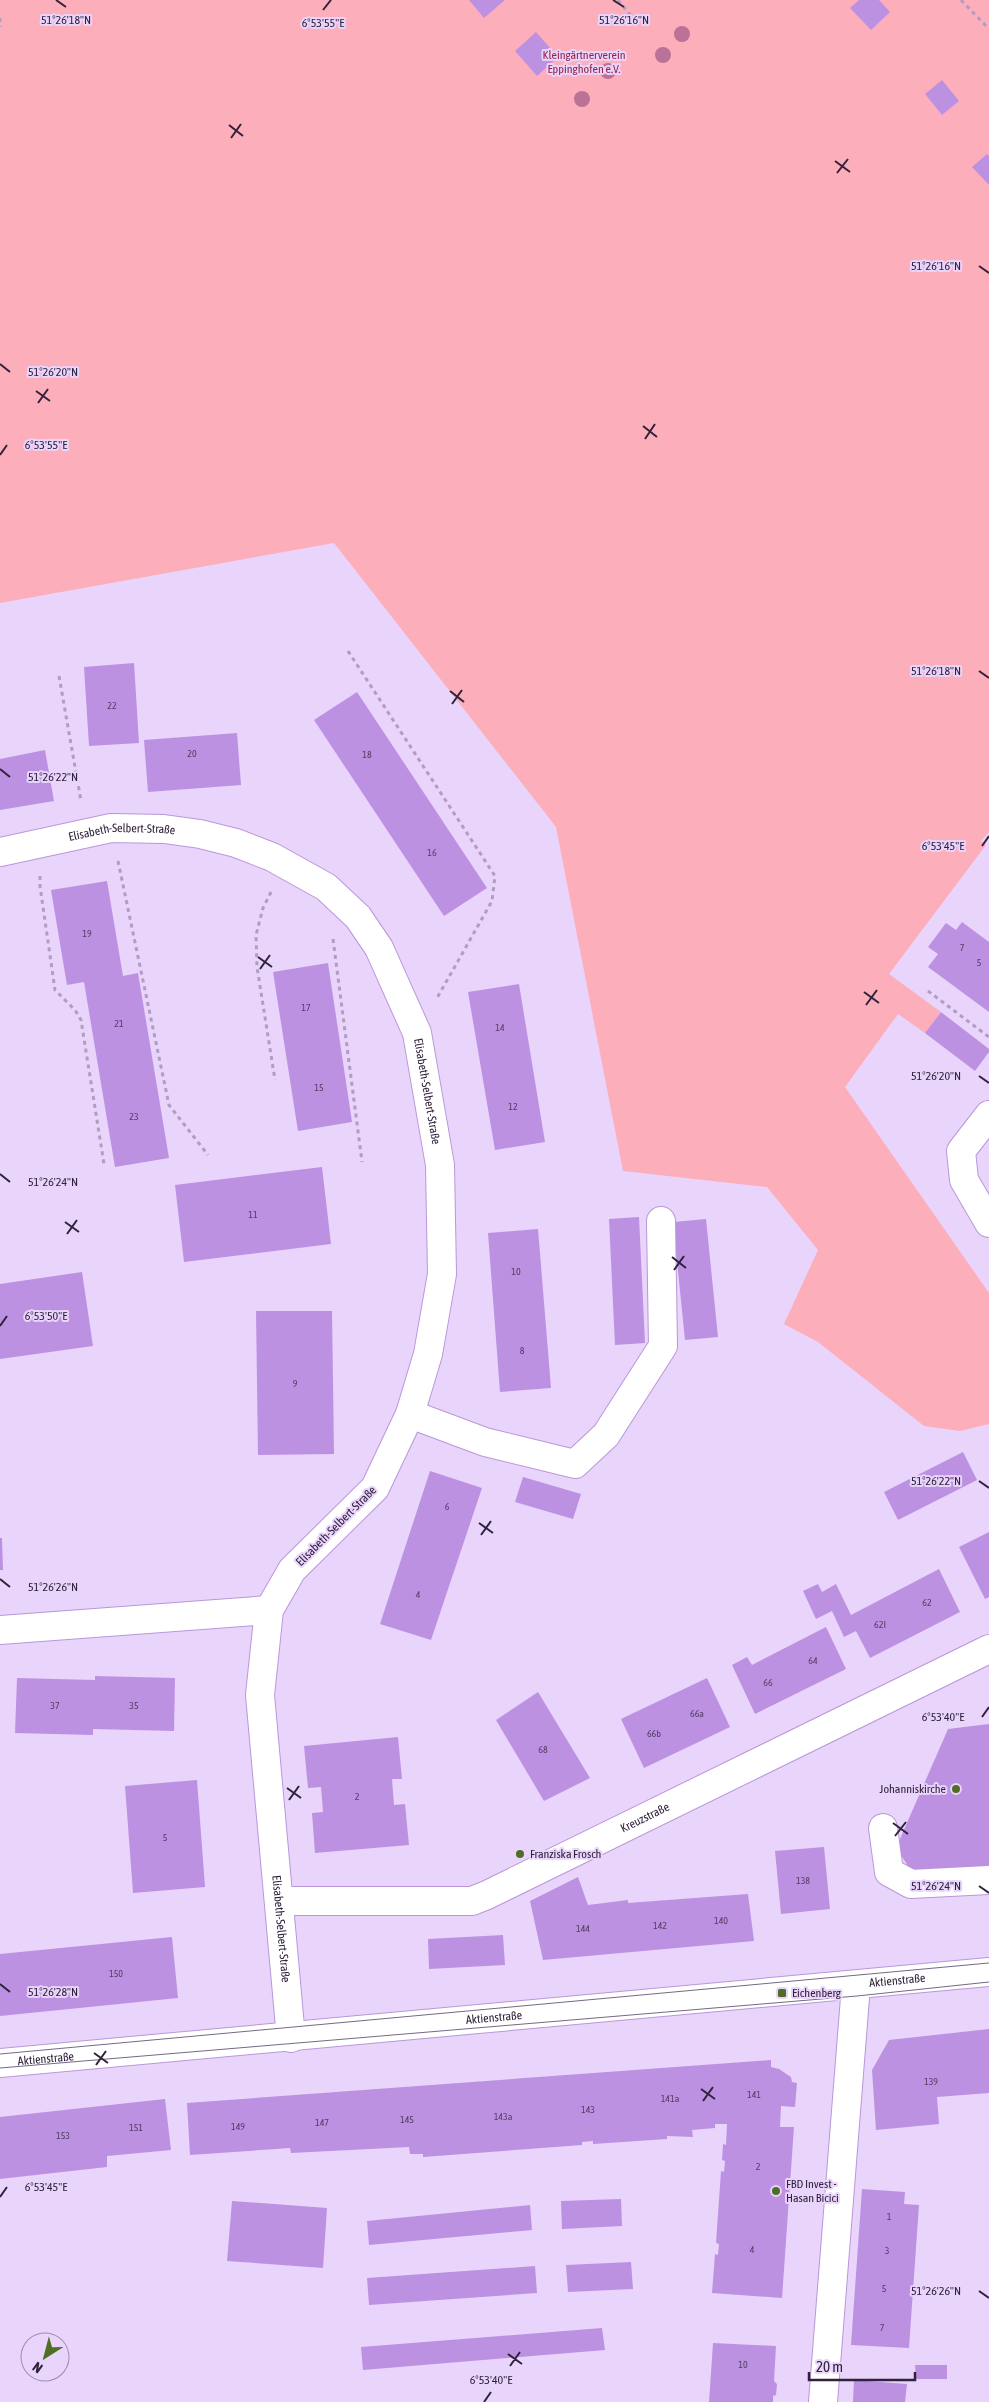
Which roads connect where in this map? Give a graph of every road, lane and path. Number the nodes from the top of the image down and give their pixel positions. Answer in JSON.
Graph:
{"nodes":[{"id":1,"x":618,"y":0,"type":"edge"},
{"id":2,"x":961,"y":0,"type":"edge"},
{"id":3,"x":632,"y":17,"type":"dead end"},
{"id":4,"x":0,"y":18,"type":"edge"},
{"id":5,"x":0,"y":27,"type":"edge"},
{"id":6,"x":989,"y":29,"type":"edge"},
{"id":7,"x":348,"y":651,"type":"dead end"},
{"id":8,"x":59,"y":676,"type":"dead end"},
{"id":9,"x":99,"y":831,"type":"junction"},
{"id":10,"x":42,"y":843,"type":"junction"},
{"id":11,"x":0,"y":852,"type":"edge"},
{"id":12,"x":286,"y":865,"type":"junction"},
{"id":13,"x":332,"y":936,"type":"dead end"},
{"id":14,"x":928,"y":991,"type":"dead end"},
{"id":15,"x":417,"y":1033,"type":"junction"},
{"id":16,"x":989,"y":1036,"type":"edge"},
{"id":17,"x":275,"y":1080,"type":"dead end"},
{"id":18,"x":989,"y":1115,"type":"edge"},
{"id":19,"x":208,"y":1155,"type":"dead end"},
{"id":20,"x":362,"y":1162,"type":"dead end"},
{"id":21,"x":104,"y":1164,"type":"dead end"},
{"id":22,"x":661,"y":1221,"type":"dead end"},
{"id":23,"x":989,"y":1224,"type":"edge"},
{"id":24,"x":410,"y":1414,"type":"junction"},
{"id":25,"x":269,"y":1610,"type":"junction"},
{"id":26,"x":0,"y":1630,"type":"edge"},
{"id":27,"x":989,"y":1649,"type":"edge"},
{"id":28,"x":883,"y":1828,"type":"dead end"},
{"id":29,"x":989,"y":1880,"type":"edge"},
{"id":30,"x":280,"y":1901,"type":"junction"},
{"id":31,"x":989,"y":1972,"type":"edge"},
{"id":32,"x":856,"y":1984,"type":"junction"},
{"id":33,"x":291,"y":2038,"type":"junction"},
{"id":34,"x":0,"y":2063,"type":"edge"},
{"id":35,"x":823,"y":2402,"type":"edge"}],
"edges":[{"from":1,"to":3,"type":"path"},
{"from":2,"to":6,"type":"path"},
{"from":4,"to":5,"type":"path"},
{"from":7,"to":15,"type":"path"},
{"from":8,"to":9,"type":"path"},
{"from":9,"to":10,"type":"street","name":"Elisabeth-Selbert-Straße"},
{"from":9,"to":12,"type":"street","name":"Elisabeth-Selbert-Straße"},
{"from":9,"to":19,"type":"path"},
{"from":10,"to":11,"type":"street","name":"Elisabeth-Selbert-Straße"},
{"from":10,"to":21,"type":"path"},
{"from":12,"to":15,"type":"street","name":"Elisabeth-Selbert-Straße"},
{"from":12,"to":17,"type":"path"},
{"from":13,"to":20,"type":"path"},
{"from":14,"to":16,"type":"path"},
{"from":15,"to":24,"type":"street","name":"Elisabeth-Selbert-Straße"},
{"from":18,"to":23,"type":"street"},
{"from":22,"to":24,"type":"street"},
{"from":24,"to":25,"type":"street","name":"Elisabeth-Selbert-Straße"},
{"from":25,"to":26,"type":"street"},
{"from":25,"to":30,"type":"street","name":"Elisabeth-Selbert-Straße"},
{"from":27,"to":30,"type":"street","name":"Kreuzstraße"},
{"from":28,"to":29,"type":"street"},
{"from":30,"to":33,"type":"street","name":"Elisabeth-Selbert-Straße"},
{"from":31,"to":32,"type":"street","name":"Aktienstraße"},
{"from":32,"to":33,"type":"street","name":"Aktienstraße"},
{"from":32,"to":35,"type":"street"},
{"from":33,"to":34,"type":"street","name":"Aktienstraße"}]}
